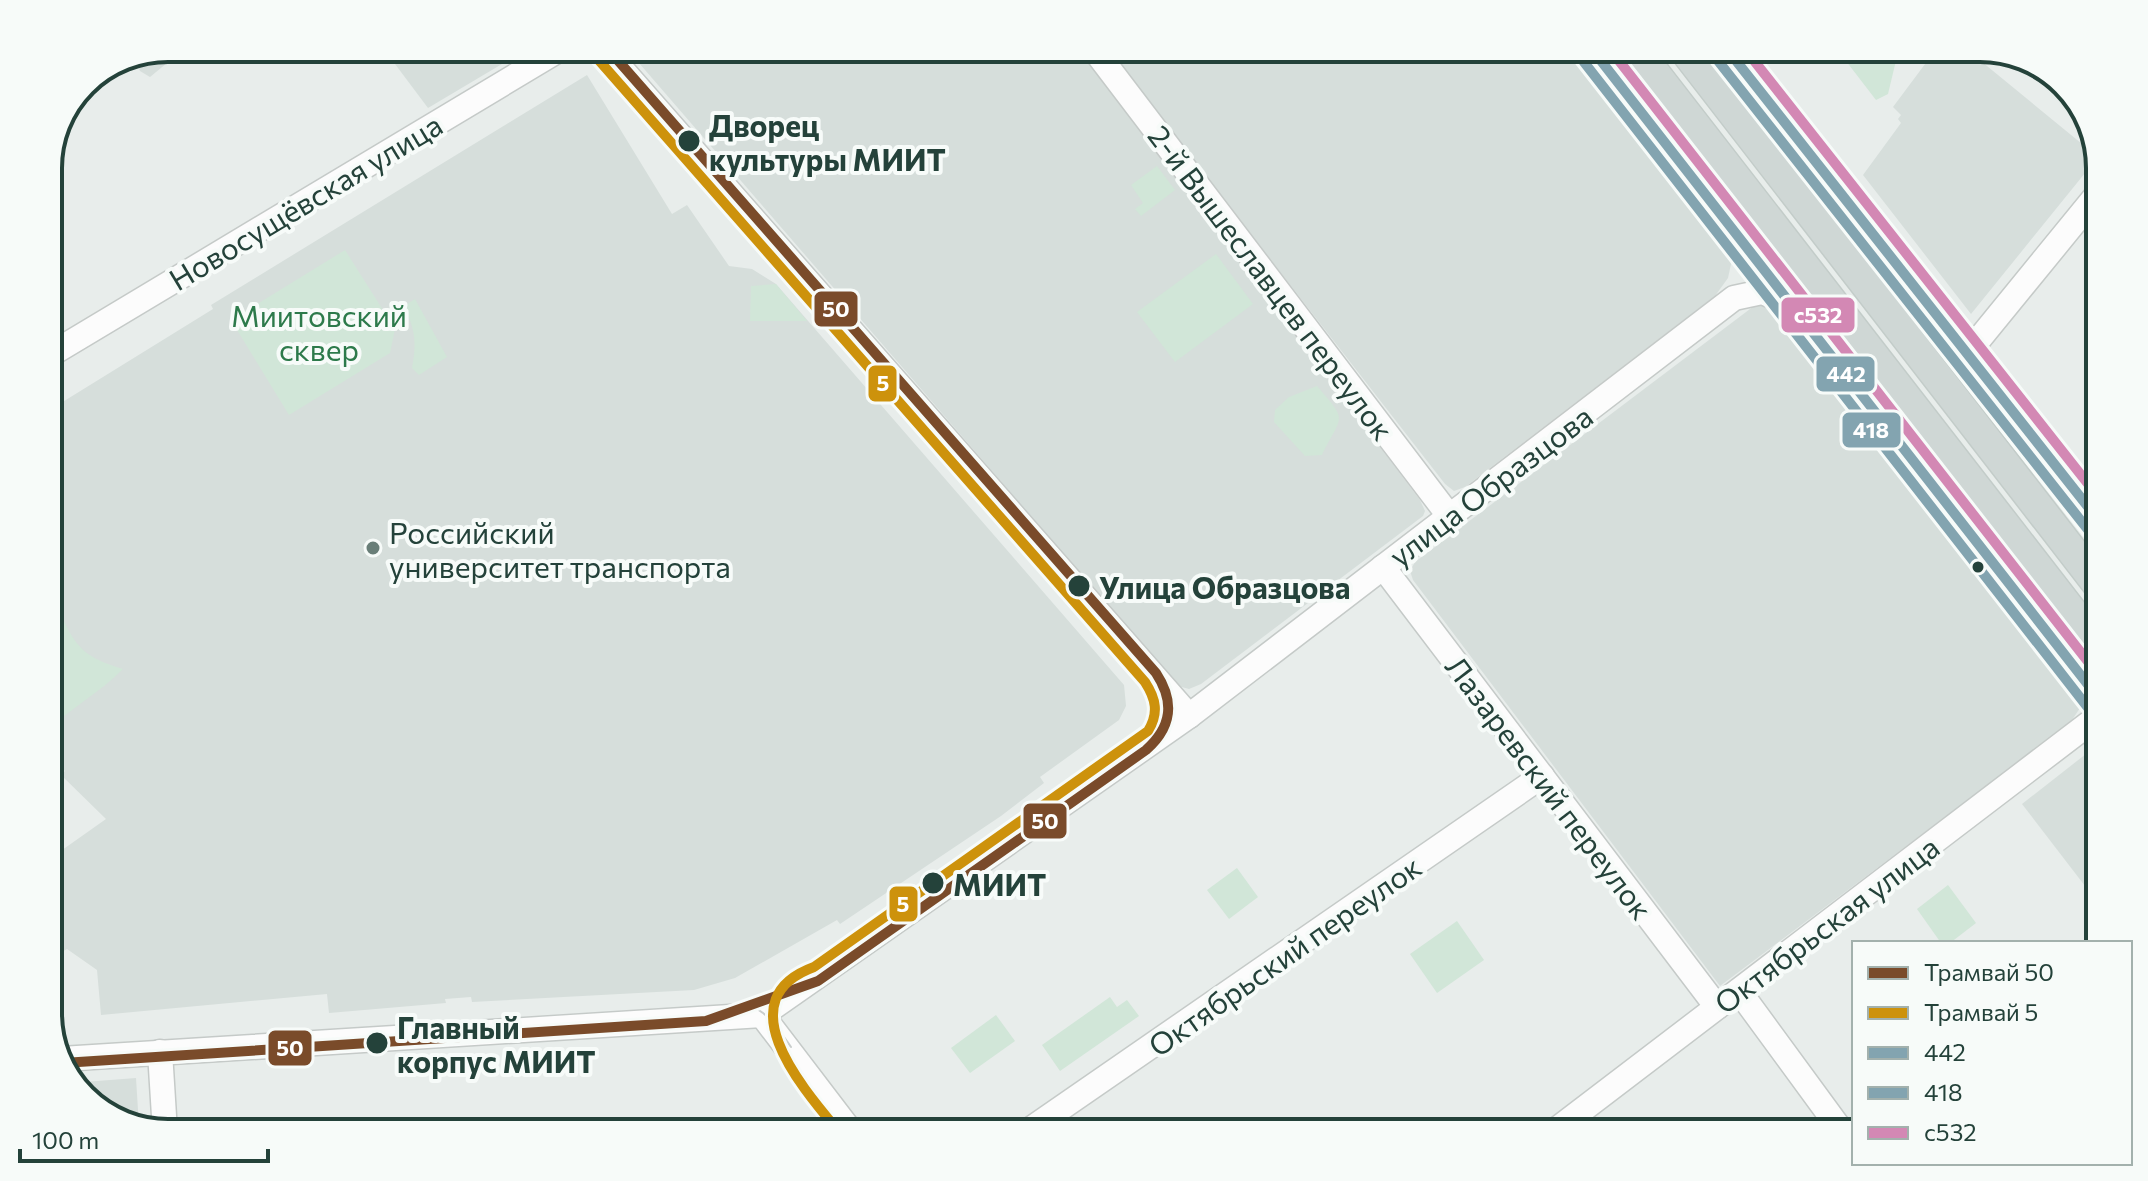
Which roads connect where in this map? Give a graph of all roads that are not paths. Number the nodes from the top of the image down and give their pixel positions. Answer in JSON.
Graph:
{"nodes":[{"id":1,"x":539,"y":62,"type":"edge"},
{"id":2,"x":615,"y":62,"type":"edge"},
{"id":3,"x":1104,"y":62,"type":"edge"},
{"id":4,"x":1602,"y":62,"type":"edge"},
{"id":5,"x":1646,"y":62,"type":"edge"},
{"id":6,"x":1694,"y":62,"type":"edge"},
{"id":7,"x":1737,"y":62,"type":"edge"},
{"id":8,"x":2086,"y":208,"type":"edge"},
{"id":9,"x":1741,"y":241,"type":"junction"},
{"id":10,"x":1734,"y":298,"type":"junction"},
{"id":11,"x":1789,"y":303,"type":"junction"},
{"id":12,"x":62,"y":348,"type":"edge"},
{"id":13,"x":1967,"y":354,"type":"junction"},
{"id":14,"x":2086,"y":504,"type":"edge"},
{"id":15,"x":1450,"y":517,"type":"junction"},
{"id":16,"x":1383,"y":567,"type":"junction"},
{"id":17,"x":2086,"y":569,"type":"edge"},
{"id":18,"x":2086,"y":630,"type":"edge"},
{"id":19,"x":2086,"y":682,"type":"edge"},
{"id":20,"x":1189,"y":716,"type":"junction"},
{"id":21,"x":2086,"y":726,"type":"edge"},
{"id":22,"x":1542,"y":776,"type":"junction"},
{"id":23,"x":1739,"y":991,"type":"junction"},
{"id":24,"x":1717,"y":1007,"type":"junction"},
{"id":25,"x":762,"y":1015,"type":"junction"},
{"id":26,"x":160,"y":1052,"type":"junction"},
{"id":27,"x":72,"y":1058,"type":"edge"},
{"id":28,"x":164,"y":1119,"type":"edge"},
{"id":29,"x":841,"y":1119,"type":"edge"},
{"id":30,"x":1045,"y":1119,"type":"edge"},
{"id":31,"x":1570,"y":1119,"type":"edge"},
{"id":32,"x":1833,"y":1119,"type":"edge"}],
"edges":[{"from":1,"to":12,"type":"street","name":"Новосущёвская улица"},
{"from":2,"to":20,"type":"street"},
{"from":3,"to":15,"type":"street","name":"2-й Вышеславцев переулок"},
{"from":4,"to":9,"type":"main road"},
{"from":5,"to":18,"type":"main road"},
{"from":6,"to":17,"type":"main road"},
{"from":7,"to":13,"type":"main road"},
{"from":8,"to":13,"type":"street"},
{"from":9,"to":10,"type":"street"},
{"from":9,"to":11,"type":"main road"},
{"from":10,"to":11,"type":"street"},
{"from":10,"to":15,"type":"street","name":"улица Образцова"},
{"from":11,"to":19,"type":"main road"},
{"from":13,"to":14,"type":"main road"},
{"from":15,"to":16,"type":"street","name":"улица Образцова"},
{"from":16,"to":20,"type":"street","name":"улица Образцова"},
{"from":16,"to":22,"type":"street","name":"Лазаревский переулок"},
{"from":20,"to":25,"type":"street","name":"улица Образцова"},
{"from":21,"to":23,"type":"street","name":"Октябрьская улица"},
{"from":22,"to":24,"type":"street","name":"Лазаревский переулок"},
{"from":22,"to":30,"type":"street","name":"Октябрьский переулок"},
{"from":23,"to":24,"type":"street","name":"Октябрьская улица"},
{"from":23,"to":32,"type":"street"},
{"from":24,"to":31,"type":"street","name":"Октябрьская улица"},
{"from":25,"to":26,"type":"street"},
{"from":25,"to":29,"type":"street"},
{"from":26,"to":27,"type":"street"},
{"from":26,"to":28,"type":"street"}]}
